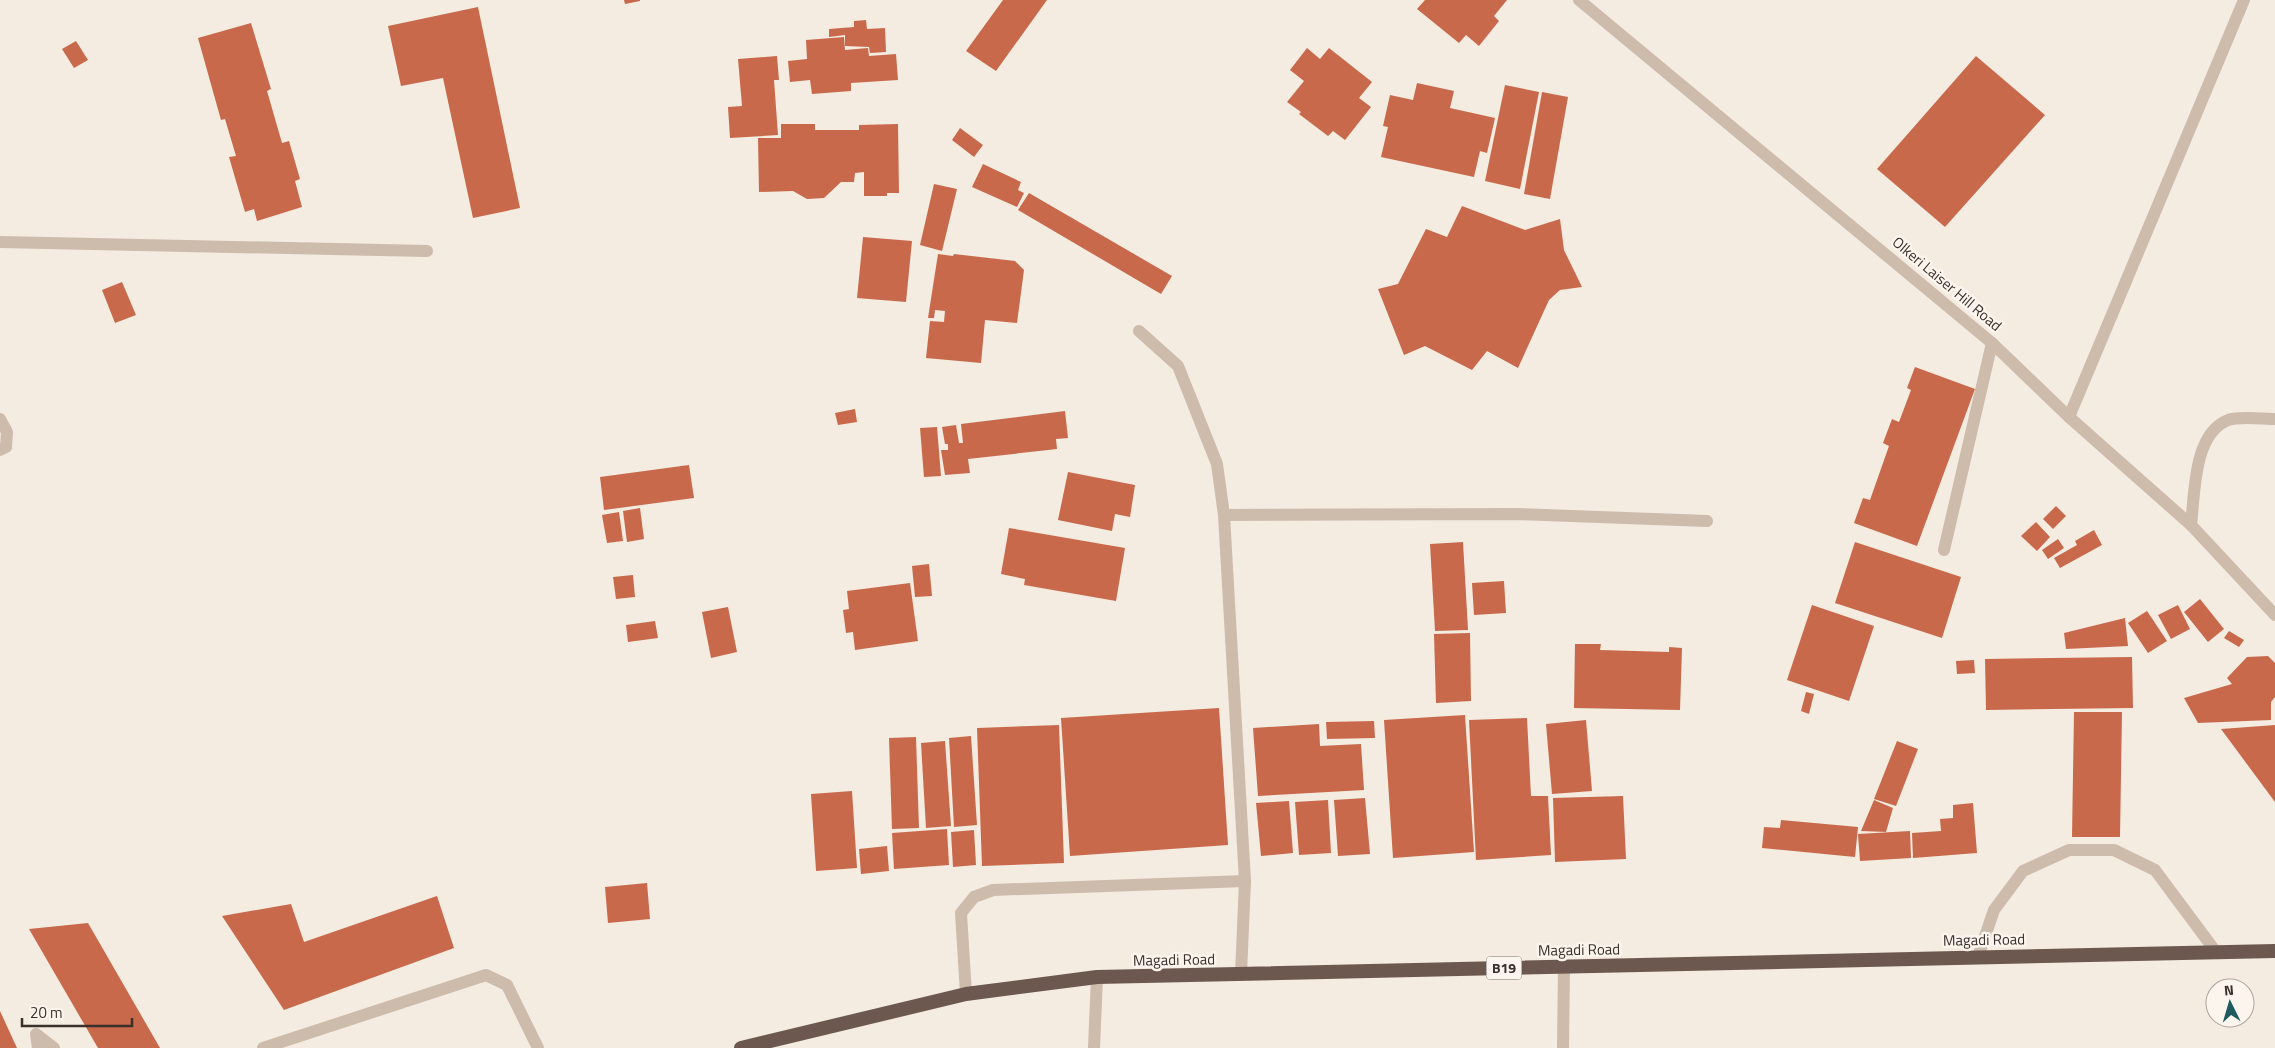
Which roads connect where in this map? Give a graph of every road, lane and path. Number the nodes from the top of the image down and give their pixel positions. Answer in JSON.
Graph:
{"nodes":[{"id":1,"x":1580,"y":0,"type":"edge"},
{"id":2,"x":2244,"y":0,"type":"edge"},
{"id":3,"x":0,"y":242,"type":"edge"},
{"id":4,"x":427,"y":251,"type":"dead end"},
{"id":5,"x":1139,"y":331,"type":"dead end"},
{"id":6,"x":1992,"y":343,"type":"junction"},
{"id":7,"x":2069,"y":417,"type":"junction"},
{"id":8,"x":0,"y":419,"type":"edge"},
{"id":9,"x":2275,"y":419,"type":"edge"},
{"id":10,"x":0,"y":450,"type":"edge"},
{"id":11,"x":1224,"y":516,"type":"junction"},
{"id":12,"x":1707,"y":521,"type":"dead end"},
{"id":13,"x":2191,"y":525,"type":"junction"},
{"id":14,"x":1944,"y":550,"type":"dead end"},
{"id":15,"x":2275,"y":614,"type":"edge"},
{"id":16,"x":1245,"y":881,"type":"junction"},
{"id":17,"x":2275,"y":951,"type":"edge"},
{"id":18,"x":2216,"y":952,"type":"junction"},
{"id":19,"x":1978,"y":957,"type":"junction"},
{"id":20,"x":1564,"y":966,"type":"junction"},
{"id":21,"x":1241,"y":974,"type":"junction"},
{"id":22,"x":1097,"y":977,"type":"junction"},
{"id":23,"x":966,"y":994,"type":"junction"},
{"id":24,"x":38,"y":1048,"type":"edge"},
{"id":25,"x":54,"y":1048,"type":"edge"},
{"id":26,"x":263,"y":1048,"type":"edge"},
{"id":27,"x":538,"y":1048,"type":"edge"},
{"id":28,"x":741,"y":1048,"type":"edge"},
{"id":29,"x":1094,"y":1048,"type":"edge"},
{"id":30,"x":1563,"y":1048,"type":"edge"}],
"edges":[{"from":1,"to":6,"type":"street","name":"Olkeri Laiser Hill Road"},
{"from":2,"to":7,"type":"street"},
{"from":3,"to":4,"type":"street"},
{"from":5,"to":11,"type":"street"},
{"from":6,"to":7,"type":"street","name":"Olkeri Laiser Hill Road"},
{"from":6,"to":14,"type":"street"},
{"from":7,"to":13,"type":"street","name":"Olkeri Laiser Hill Road"},
{"from":8,"to":10,"type":"street"},
{"from":9,"to":13,"type":"street"},
{"from":11,"to":12,"type":"street"},
{"from":11,"to":16,"type":"street"},
{"from":13,"to":15,"type":"street","name":"Olkeri Laiser Hill Road"},
{"from":16,"to":21,"type":"street"},
{"from":16,"to":23,"type":"street"},
{"from":17,"to":18,"type":"highway","name":"Magadi Road","number":"B19"},
{"from":18,"to":19,"type":"highway","name":"Magadi Road","number":"B19"},
{"from":18,"to":19,"type":"street"},
{"from":19,"to":20,"type":"highway","name":"Magadi Road","number":"B19"},
{"from":20,"to":21,"type":"highway","name":"Magadi Road","number":"B19"},
{"from":20,"to":30,"type":"street"},
{"from":21,"to":22,"type":"highway","name":"Magadi Road","number":"B19"},
{"from":22,"to":23,"type":"highway","name":"Magadi Road","number":"B19"},
{"from":22,"to":29,"type":"street"},
{"from":23,"to":28,"type":"highway","name":"Magadi Road","number":"B19"},
{"from":24,"to":25,"type":"street"},
{"from":26,"to":27,"type":"street"}]}
